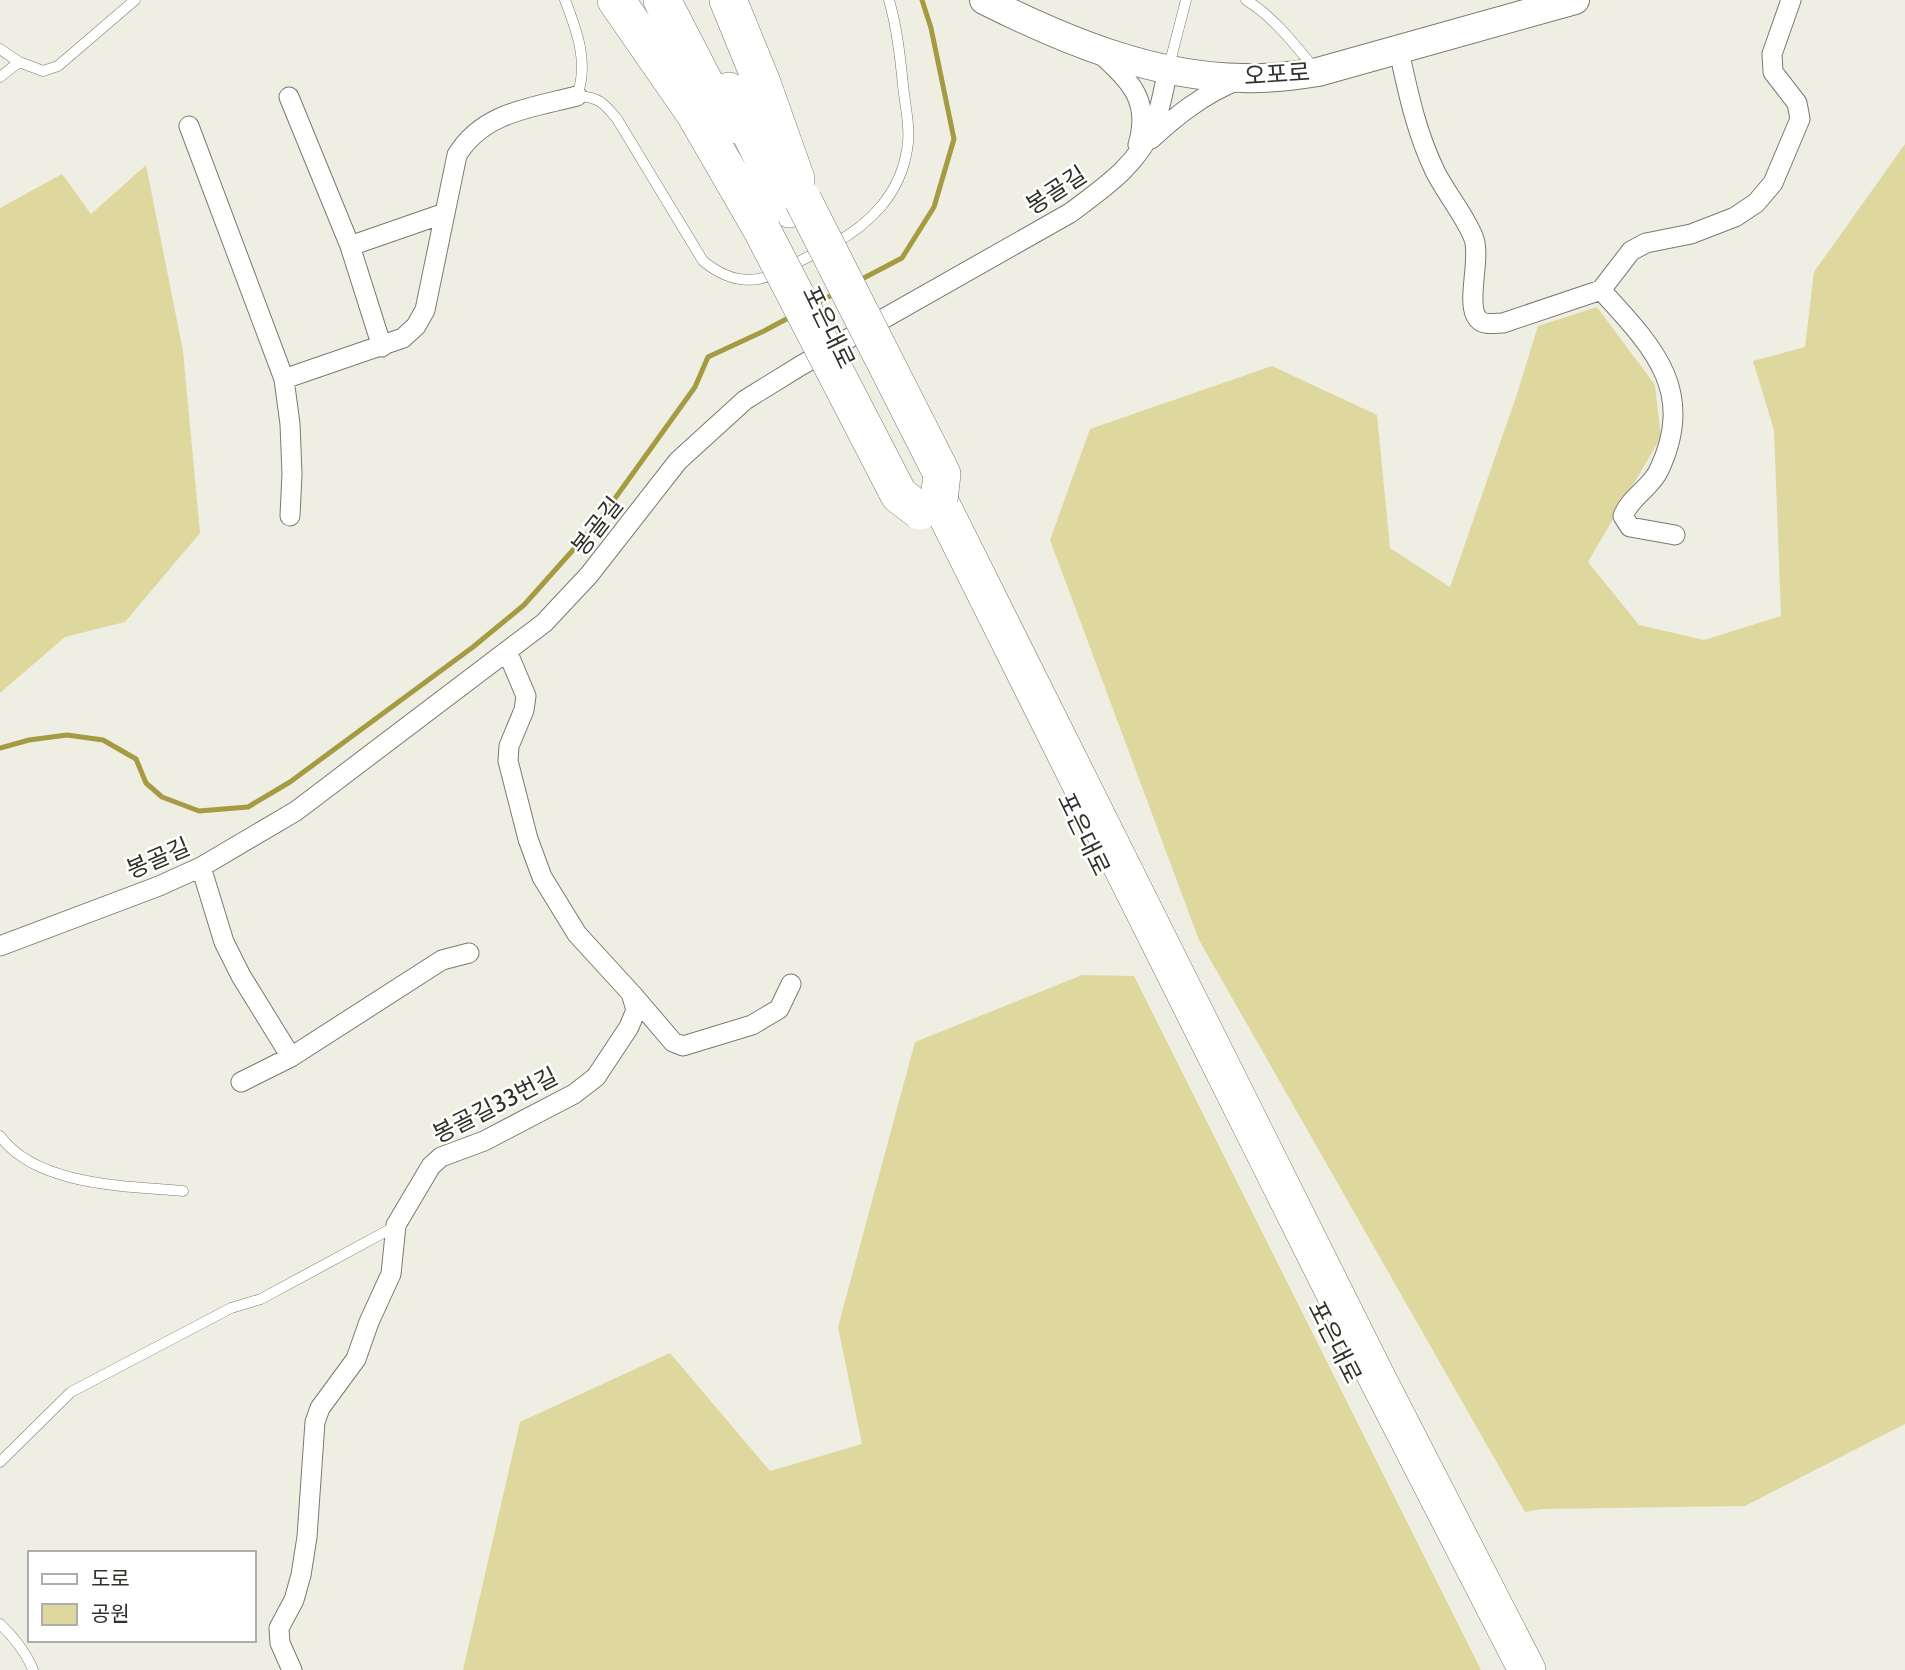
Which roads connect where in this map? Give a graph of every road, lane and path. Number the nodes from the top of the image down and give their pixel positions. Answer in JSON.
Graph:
{"nodes":[{"id":1,"x":135,"y":0,"type":"edge"},
{"id":2,"x":565,"y":0,"type":"edge"},
{"id":3,"x":617,"y":0,"type":"edge"},
{"id":4,"x":662,"y":0,"type":"edge"},
{"id":5,"x":683,"y":0,"type":"edge"},
{"id":6,"x":728,"y":0,"type":"edge"},
{"id":7,"x":889,"y":0,"type":"edge"},
{"id":8,"x":984,"y":0,"type":"edge"},
{"id":9,"x":1186,"y":0,"type":"edge"},
{"id":10,"x":1246,"y":0,"type":"edge"},
{"id":11,"x":1574,"y":0,"type":"edge"},
{"id":12,"x":1791,"y":0,"type":"edge"},
{"id":13,"x":1094,"y":48,"type":"junction"},
{"id":14,"x":0,"y":49,"type":"edge"},
{"id":15,"x":1399,"y":51,"type":"junction"},
{"id":16,"x":19,"y":62,"type":"junction"},
{"id":17,"x":1168,"y":70,"type":"junction"},
{"id":18,"x":1318,"y":72,"type":"junction"},
{"id":19,"x":0,"y":77,"type":"edge"},
{"id":20,"x":1241,"y":78,"type":"junction"},
{"id":21,"x":577,"y":96,"type":"junction"},
{"id":22,"x":289,"y":97,"type":"dead end"},
{"id":23,"x":190,"y":125,"type":"dead end"},
{"id":24,"x":1139,"y":152,"type":"junction"},
{"id":25,"x":445,"y":213,"type":"junction"},
{"id":26,"x":783,"y":215,"type":"junction"},
{"id":27,"x":350,"y":246,"type":"junction"},
{"id":28,"x":1601,"y":290,"type":"junction"},
{"id":29,"x":382,"y":347,"type":"junction"},
{"id":30,"x":284,"y":379,"type":"junction"},
{"id":31,"x":930,"y":505,"type":"junction"},
{"id":32,"x":290,"y":516,"type":"dead end"},
{"id":33,"x":1675,"y":535,"type":"dead end"},
{"id":34,"x":507,"y":651,"type":"junction"},
{"id":35,"x":201,"y":867,"type":"junction"},
{"id":36,"x":0,"y":946,"type":"edge"},
{"id":37,"x":469,"y":953,"type":"dead end"},
{"id":38,"x":791,"y":984,"type":"dead end"},
{"id":39,"x":631,"y":993,"type":"junction"},
{"id":40,"x":290,"y":1056,"type":"junction"},
{"id":41,"x":241,"y":1082,"type":"dead end"},
{"id":42,"x":0,"y":1136,"type":"edge"},
{"id":43,"x":183,"y":1191,"type":"dead end"},
{"id":44,"x":397,"y":1226,"type":"junction"},
{"id":45,"x":0,"y":1462,"type":"edge"},
{"id":46,"x":0,"y":1624,"type":"edge"},
{"id":47,"x":33,"y":1670,"type":"edge"},
{"id":48,"x":292,"y":1670,"type":"edge"},
{"id":49,"x":1503,"y":1670,"type":"edge"},
{"id":50,"x":1527,"y":1670,"type":"edge"}],
"edges":[{"from":1,"to":16,"type":"lane"},
{"from":2,"to":21,"type":"lane"},
{"from":3,"to":26,"type":"highway"},
{"from":4,"to":26,"type":"highway"},
{"from":5,"to":26,"type":"highway"},
{"from":6,"to":26,"type":"highway"},
{"from":7,"to":21,"type":"lane"},
{"from":8,"to":13,"type":"street","name":"오포로"},
{"from":9,"to":17,"type":"lane"},
{"from":10,"to":18,"type":"lane"},
{"from":11,"to":15,"type":"street","name":"오포로"},
{"from":12,"to":28,"type":"street"},
{"from":13,"to":17,"type":"street","name":"오포로"},
{"from":13,"to":24,"type":"street"},
{"from":14,"to":16,"type":"lane"},
{"from":15,"to":18,"type":"street","name":"오포로"},
{"from":15,"to":28,"type":"street"},
{"from":16,"to":19,"type":"lane"},
{"from":17,"to":20,"type":"street","name":"오포로"},
{"from":17,"to":24,"type":"street","name":"봉골길"},
{"from":18,"to":20,"type":"street","name":"오포로"},
{"from":20,"to":24,"type":"street"},
{"from":21,"to":25,"type":"street"},
{"from":22,"to":27,"type":"street"},
{"from":23,"to":30,"type":"street"},
{"from":24,"to":34,"type":"street","name":"봉골길"},
{"from":25,"to":27,"type":"street"},
{"from":25,"to":29,"type":"street"},
{"from":26,"to":31,"type":"highway","bridge":true},
{"from":26,"to":31,"type":"highway","bridge":true},
{"from":27,"to":29,"type":"street"},
{"from":28,"to":33,"type":"street"},
{"from":29,"to":30,"type":"street"},
{"from":30,"to":32,"type":"street"},
{"from":31,"to":49,"type":"highway","name":"포은대로"},
{"from":31,"to":50,"type":"highway","name":"포은대로"},
{"from":34,"to":35,"type":"street","name":"봉골길"},
{"from":34,"to":39,"type":"street"},
{"from":35,"to":36,"type":"street","name":"봉골길"},
{"from":35,"to":40,"type":"street"},
{"from":37,"to":40,"type":"street"},
{"from":38,"to":39,"type":"street"},
{"from":39,"to":44,"type":"street","name":"봉골길33번길"},
{"from":40,"to":41,"type":"street"},
{"from":42,"to":43,"type":"lane"},
{"from":44,"to":45,"type":"lane"},
{"from":44,"to":48,"type":"street","name":"봉골길33번길"},
{"from":46,"to":47,"type":"lane"}]}
